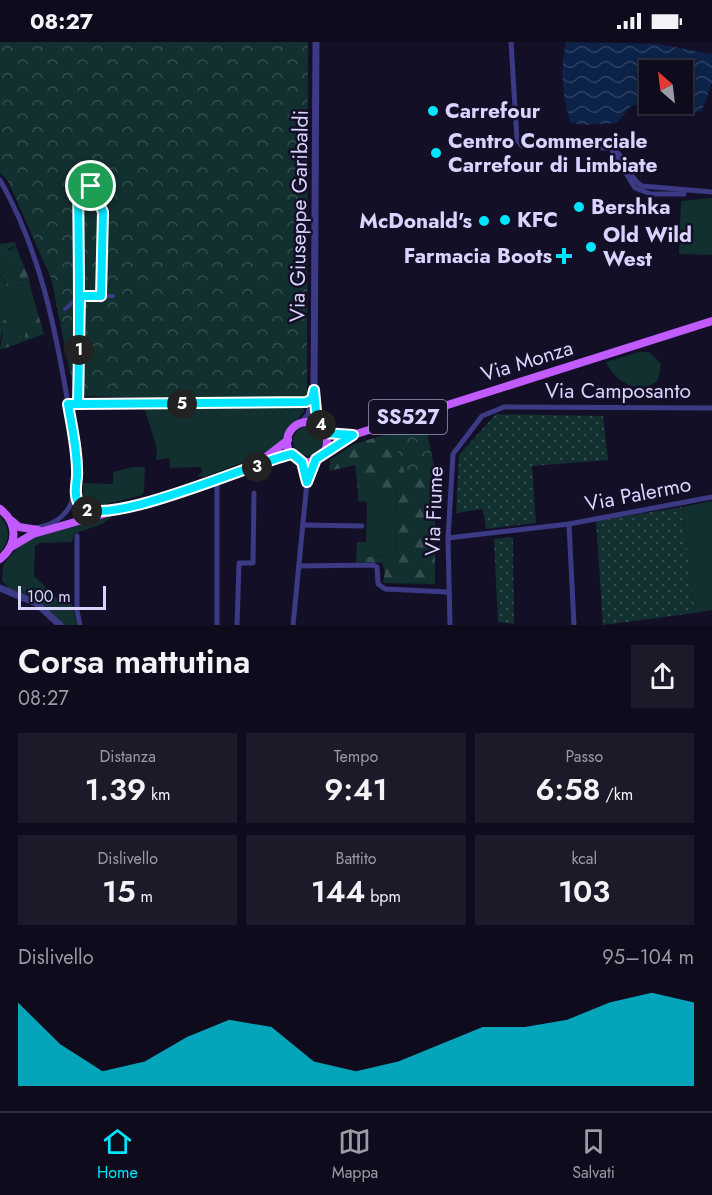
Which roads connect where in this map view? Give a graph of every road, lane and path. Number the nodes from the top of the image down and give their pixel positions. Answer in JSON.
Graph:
{"nodes":[{"id":1,"x":316,"y":42,"type":"edge"},
{"id":2,"x":511,"y":42,"type":"edge"},
{"id":3,"x":78,"y":177,"type":"dead end"},
{"id":4,"x":0,"y":180,"type":"edge"},
{"id":5,"x":78,"y":186,"type":"junction"},
{"id":6,"x":712,"y":192,"type":"edge"},
{"id":7,"x":80,"y":296,"type":"junction"},
{"id":8,"x":113,"y":296,"type":"dead end"},
{"id":9,"x":101,"y":298,"type":"junction"},
{"id":10,"x":64,"y":309,"type":"dead end"},
{"id":11,"x":712,"y":321,"type":"edge"},
{"id":12,"x":314,"y":390,"type":"junction"},
{"id":13,"x":312,"y":399,"type":"junction"},
{"id":14,"x":68,"y":404,"type":"junction"},
{"id":15,"x":78,"y":404,"type":"junction"},
{"id":16,"x":712,"y":408,"type":"edge"},
{"id":17,"x":489,"y":411,"type":"joint"},
{"id":18,"x":300,"y":424,"type":"junction"},
{"id":19,"x":323,"y":431,"type":"junction"},
{"id":20,"x":353,"y":435,"type":"junction"},
{"id":21,"x":288,"y":440,"type":"junction"},
{"id":22,"x":324,"y":453,"type":"junction"},
{"id":23,"x":295,"y":457,"type":"junction"},
{"id":24,"x":316,"y":459,"type":"junction"},
{"id":25,"x":234,"y":474,"type":"junction"},
{"id":26,"x":217,"y":479,"type":"junction"},
{"id":27,"x":307,"y":482,"type":"junction"},
{"id":28,"x":75,"y":491,"type":"junction"},
{"id":29,"x":254,"y":493,"type":"dead end"},
{"id":30,"x":712,"y":496,"type":"edge"},
{"id":31,"x":0,"y":509,"type":"edge"},
{"id":32,"x":124,"y":509,"type":"junction"},
{"id":33,"x":8,"y":516,"type":"junction"},
{"id":34,"x":569,"y":524,"type":"junction"},
{"id":35,"x":303,"y":525,"type":"junction"},
{"id":36,"x":362,"y":526,"type":"dead end"},
{"id":37,"x":28,"y":529,"type":"junction"},
{"id":38,"x":51,"y":529,"type":"junction"},
{"id":39,"x":76,"y":536,"type":"dead end"},
{"id":40,"x":448,"y":538,"type":"junction"},
{"id":41,"x":11,"y":547,"type":"junction"},
{"id":42,"x":0,"y":559,"type":"edge"},
{"id":43,"x":299,"y":566,"type":"junction"},
{"id":44,"x":1,"y":588,"type":"edge"},
{"id":45,"x":448,"y":592,"type":"junction"},
{"id":46,"x":58,"y":623,"type":"edge"},
{"id":47,"x":80,"y":625,"type":"edge"},
{"id":48,"x":216,"y":625,"type":"edge"},
{"id":49,"x":237,"y":625,"type":"edge"},
{"id":50,"x":294,"y":625,"type":"edge"},
{"id":51,"x":450,"y":625,"type":"edge"},
{"id":52,"x":574,"y":625,"type":"edge"}],
"edges":[{"from":1,"to":12,"type":"street","name":"Via Giuseppe Garibaldi"},
{"from":2,"to":6,"type":"street"},
{"from":3,"to":5,"type":"street"},
{"from":4,"to":14,"type":"street"},
{"from":5,"to":7,"type":"street"},
{"from":5,"to":9,"type":"street"},
{"from":7,"to":9,"type":"street"},
{"from":7,"to":10,"type":"street"},
{"from":7,"to":15,"type":"street"},
{"from":8,"to":9,"type":"street"},
{"from":11,"to":20,"type":"main road","name":"Via Monza","number":"SS527"},
{"from":12,"to":13,"type":"street","name":"Via Giuseppe Garibaldi"},
{"from":12,"to":19,"type":"street","name":"Via Giuseppe Garibaldi"},
{"from":13,"to":15,"type":"street"},
{"from":13,"to":18,"type":"street","name":"Via Giuseppe Garibaldi"},
{"from":14,"to":15,"type":"street"},
{"from":14,"to":28,"type":"street"},
{"from":16,"to":17,"type":"street","name":"Via Camposanto"},
{"from":17,"to":40,"type":"street","name":"Via Fiume"},
{"from":18,"to":19,"type":"main road"},
{"from":18,"to":21,"type":"main road"},
{"from":19,"to":20,"type":"main road","name":"Via Monza","number":"SS527"},
{"from":19,"to":22,"type":"main road"},
{"from":20,"to":22,"type":"main road","name":"Via Monza","number":"SS527"},
{"from":21,"to":23,"type":"main road"},
{"from":21,"to":25,"type":"main road"},
{"from":22,"to":24,"type":"main road"},
{"from":23,"to":24,"type":"main road"},
{"from":23,"to":25,"type":"main road"},
{"from":23,"to":27,"type":"street"},
{"from":24,"to":27,"type":"street"},
{"from":25,"to":26,"type":"main road"},
{"from":26,"to":32,"type":"main road"},
{"from":26,"to":48,"type":"street"},
{"from":27,"to":35,"type":"street"},
{"from":28,"to":32,"type":"street"},
{"from":28,"to":37,"type":"street"},
{"from":29,"to":49,"type":"street"},
{"from":30,"to":34,"type":"street","name":"Via Palermo"},
{"from":31,"to":33,"type":"main road"},
{"from":32,"to":38,"type":"main road"},
{"from":33,"to":37,"type":"main road"},
{"from":33,"to":41,"type":"main road"},
{"from":34,"to":40,"type":"street","name":"Via Palermo"},
{"from":34,"to":52,"type":"street","name":"Via Palermo"},
{"from":35,"to":36,"type":"street"},
{"from":35,"to":43,"type":"street"},
{"from":37,"to":38,"type":"main road"},
{"from":38,"to":41,"type":"main road"},
{"from":39,"to":47,"type":"street"},
{"from":40,"to":45,"type":"street","name":"Via Fiume"},
{"from":41,"to":42,"type":"main road"},
{"from":43,"to":45,"type":"street"},
{"from":43,"to":50,"type":"street"},
{"from":44,"to":46,"type":"street"},
{"from":45,"to":51,"type":"street","name":"Via Fiume"}]}
